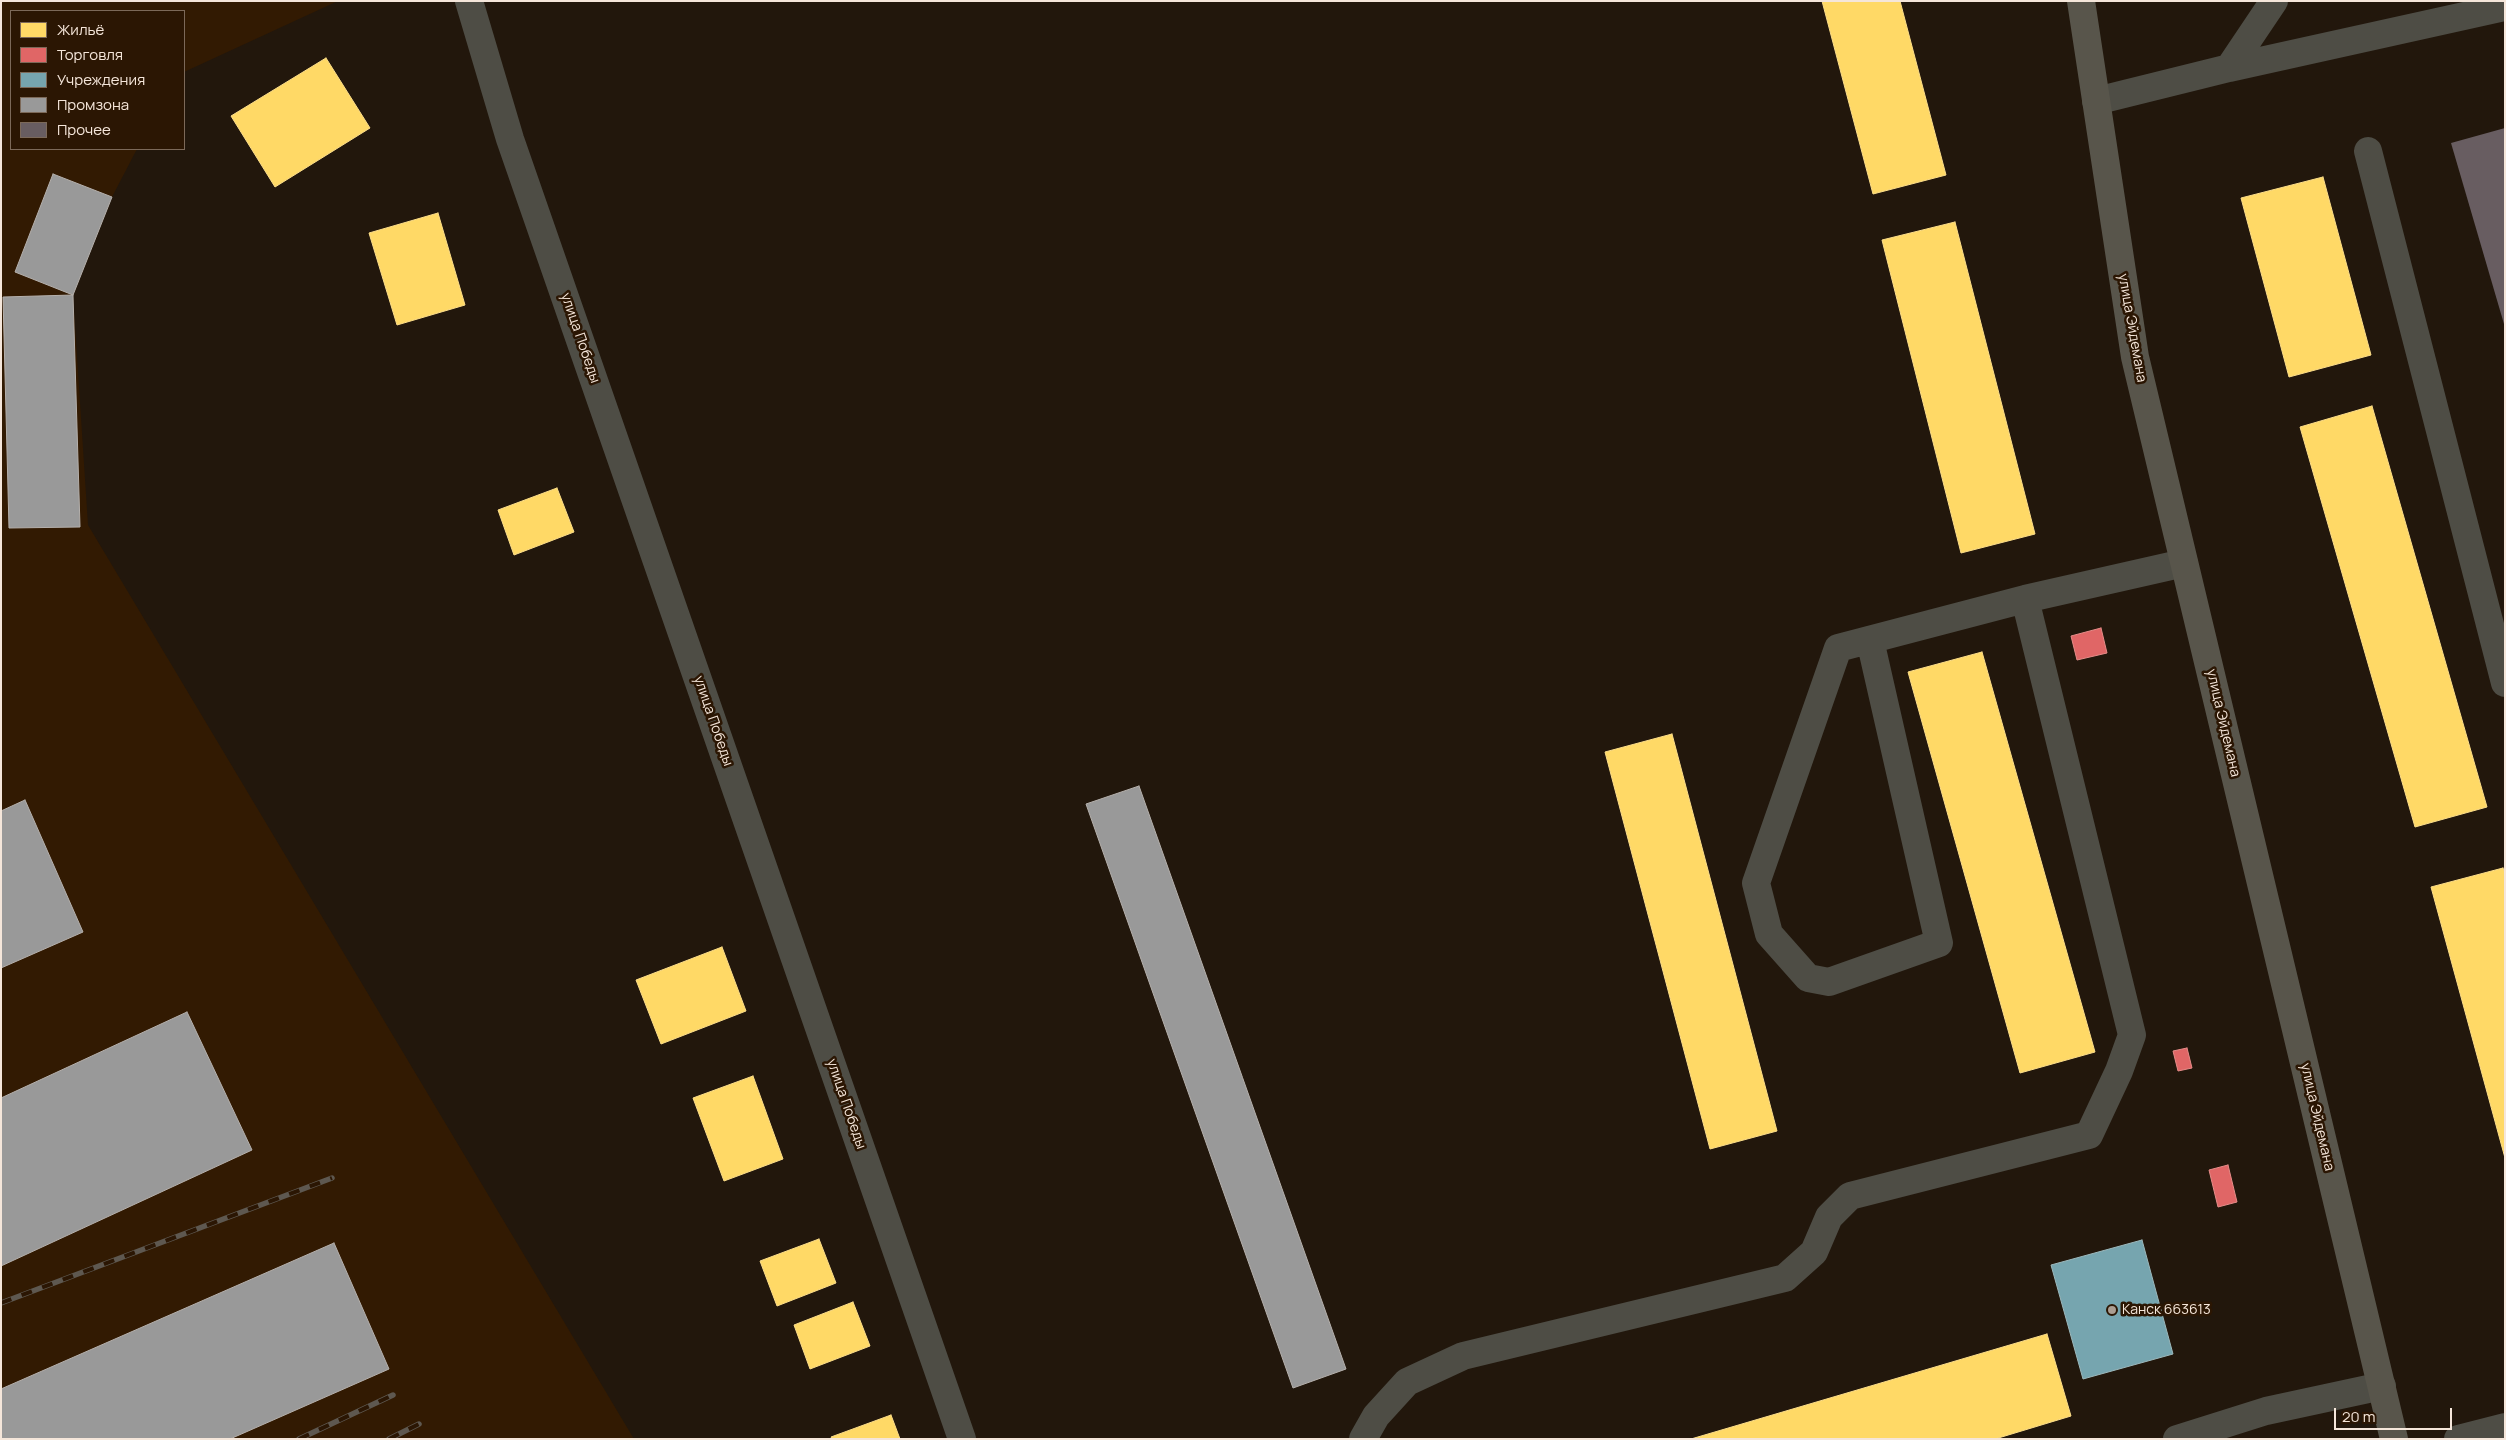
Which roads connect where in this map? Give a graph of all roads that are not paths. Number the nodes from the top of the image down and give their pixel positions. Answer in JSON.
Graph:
{"nodes":[{"id":1,"x":469,"y":1,"type":"edge"},
{"id":2,"x":2081,"y":1,"type":"edge"},
{"id":3,"x":2274,"y":1,"type":"edge"},
{"id":4,"x":2505,"y":7,"type":"edge"},
{"id":5,"x":2229,"y":68,"type":"junction"},
{"id":6,"x":2096,"y":101,"type":"junction"},
{"id":7,"x":2368,"y":151,"type":"dead end"},
{"id":8,"x":2184,"y":563,"type":"junction"},
{"id":9,"x":2025,"y":599,"type":"junction"},
{"id":10,"x":1870,"y":640,"type":"junction"},
{"id":11,"x":2505,"y":684,"type":"edge"},
{"id":12,"x":2382,"y":1386,"type":"junction"},
{"id":13,"x":2505,"y":1427,"type":"edge"},
{"id":14,"x":962,"y":1439,"type":"edge"},
{"id":15,"x":1364,"y":1439,"type":"edge"},
{"id":16,"x":2177,"y":1439,"type":"edge"},
{"id":17,"x":2394,"y":1439,"type":"edge"},
{"id":18,"x":2458,"y":1439,"type":"edge"}],
"edges":[{"from":1,"to":14,"type":"street","name":"улица Победы"},
{"from":2,"to":6,"type":"main road","name":"улица Эйдемана"},
{"from":3,"to":5,"type":"street"},
{"from":4,"to":5,"type":"street"},
{"from":5,"to":6,"type":"street"},
{"from":6,"to":8,"type":"main road","name":"улица Эйдемана"},
{"from":7,"to":11,"type":"street"},
{"from":8,"to":9,"type":"street"},
{"from":8,"to":12,"type":"main road","name":"улица Эйдемана"},
{"from":9,"to":10,"type":"street"},
{"from":9,"to":15,"type":"street"},
{"from":10,"to":10,"type":"street"},
{"from":12,"to":16,"type":"street"},
{"from":12,"to":17,"type":"main road","name":"улица Эйдемана"},
{"from":13,"to":18,"type":"street"}]}
